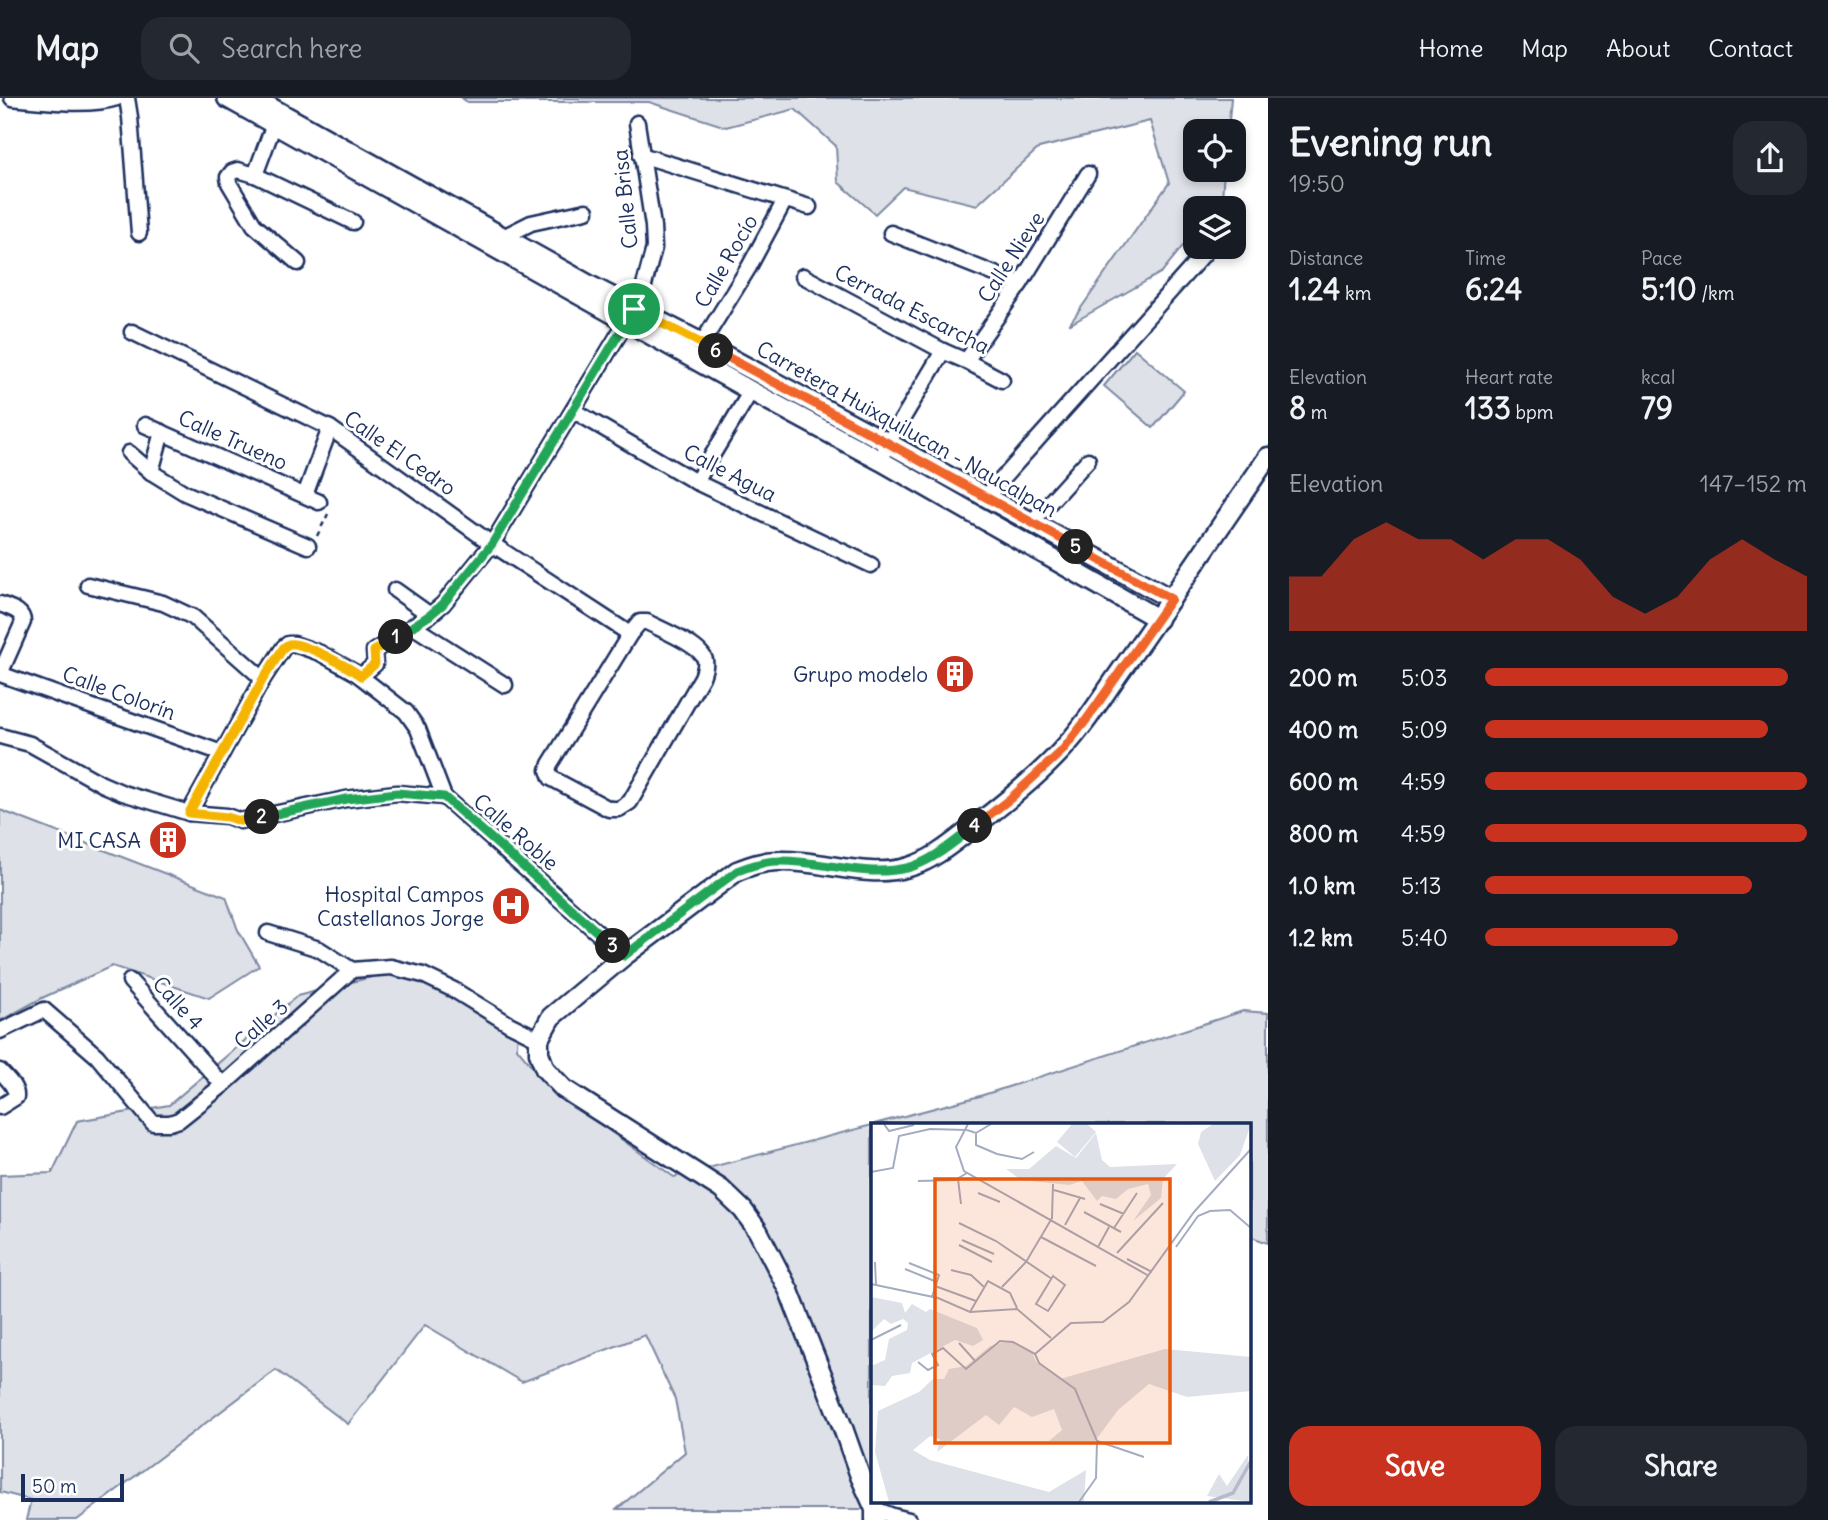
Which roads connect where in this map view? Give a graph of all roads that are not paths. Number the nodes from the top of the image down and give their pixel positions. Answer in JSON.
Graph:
{"nodes":[{"id":1,"x":12,"y":98,"type":"edge"},
{"id":2,"x":117,"y":98,"type":"edge"},
{"id":3,"x":127,"y":98,"type":"edge"},
{"id":4,"x":227,"y":98,"type":"edge"},
{"id":5,"x":254,"y":98,"type":"edge"},
{"id":6,"x":637,"y":123,"type":"dead end"},
{"id":7,"x":274,"y":124,"type":"junction"},
{"id":8,"x":641,"y":156,"type":"junction"},
{"id":9,"x":255,"y":174,"type":"junction"},
{"id":10,"x":1088,"y":174,"type":"dead end"},
{"id":11,"x":785,"y":200,"type":"junction"},
{"id":12,"x":809,"y":207,"type":"dead end"},
{"id":13,"x":586,"y":211,"type":"dead end"},
{"id":14,"x":353,"y":222,"type":"dead end"},
{"id":15,"x":139,"y":233,"type":"dead end"},
{"id":16,"x":891,"y":233,"type":"dead end"},
{"id":17,"x":503,"y":237,"type":"junction"},
{"id":18,"x":1199,"y":259,"type":"edge"},
{"id":19,"x":298,"y":263,"type":"dead end"},
{"id":20,"x":803,"y":276,"type":"dead end"},
{"id":21,"x":1020,"y":284,"type":"junction"},
{"id":22,"x":631,"y":315,"type":"junction"},
{"id":23,"x":132,"y":332,"type":"dead end"},
{"id":24,"x":702,"y":343,"type":"junction"},
{"id":25,"x":943,"y":351,"type":"junction"},
{"id":26,"x":966,"y":361,"type":"junction"},
{"id":27,"x":1002,"y":380,"type":"dead end"},
{"id":28,"x":751,"y":391,"type":"junction"},
{"id":29,"x":574,"y":411,"type":"junction"},
{"id":30,"x":145,"y":425,"type":"dead end"},
{"id":31,"x":330,"y":428,"type":"junction"},
{"id":32,"x":162,"y":432,"type":"junction"},
{"id":33,"x":888,"y":443,"type":"junction"},
{"id":34,"x":129,"y":453,"type":"dead end"},
{"id":35,"x":1268,"y":457,"type":"edge"},
{"id":36,"x":1088,"y":460,"type":"dead end"},
{"id":37,"x":881,"y":461,"type":"junction"},
{"id":38,"x":151,"y":472,"type":"junction"},
{"id":39,"x":696,"y":482,"type":"junction"},
{"id":40,"x":305,"y":495,"type":"junction"},
{"id":41,"x":985,"y":498,"type":"junction"},
{"id":42,"x":319,"y":502,"type":"road end"},
{"id":43,"x":1031,"y":523,"type":"junction"},
{"id":44,"x":492,"y":544,"type":"junction"},
{"id":45,"x":308,"y":546,"type":"road end"},
{"id":46,"x":871,"y":565,"type":"dead end"},
{"id":47,"x":88,"y":585,"type":"dead end"},
{"id":48,"x":395,"y":590,"type":"dead end"},
{"id":49,"x":1171,"y":599,"type":"junction"},
{"id":50,"x":0,"y":604,"type":"edge"},
{"id":51,"x":430,"y":615,"type":"junction"},
{"id":52,"x":1158,"y":619,"type":"junction"},
{"id":53,"x":414,"y":626,"type":"junction"},
{"id":54,"x":630,"y":634,"type":"junction"},
{"id":55,"x":5,"y":650,"type":"edge"},
{"id":56,"x":0,"y":674,"type":"edge"},
{"id":57,"x":361,"y":676,"type":"junction"},
{"id":58,"x":263,"y":679,"type":"junction"},
{"id":59,"x":505,"y":685,"type":"dead end"},
{"id":60,"x":0,"y":736,"type":"edge"},
{"id":61,"x":222,"y":752,"type":"junction"},
{"id":62,"x":444,"y":797,"type":"junction"},
{"id":63,"x":189,"y":813,"type":"junction"},
{"id":64,"x":268,"y":933,"type":"dead end"},
{"id":65,"x":624,"y":956,"type":"junction"},
{"id":66,"x":352,"y":970,"type":"junction"},
{"id":67,"x":130,"y":981,"type":"dead end"},
{"id":68,"x":0,"y":1031,"type":"edge"},
{"id":69,"x":539,"y":1039,"type":"junction"},
{"id":70,"x":0,"y":1071,"type":"edge"},
{"id":71,"x":223,"y":1085,"type":"junction"},
{"id":72,"x":0,"y":1107,"type":"edge"},
{"id":73,"x":875,"y":1514,"type":"edge"},
{"id":74,"x":909,"y":1520,"type":"edge"}],
"edges":[{"from":1,"to":2,"type":"street"},
{"from":3,"to":15,"type":"street"},
{"from":4,"to":7,"type":"main road","name":"Carretera Huixquilucan - Naucalpan"},
{"from":5,"to":17,"type":"main road","name":"Carretera Huixquilucan - Naucalpan"},
{"from":6,"to":8,"type":"street","name":"Calle Brisa"},
{"from":7,"to":9,"type":"street"},
{"from":7,"to":22,"type":"main road","name":"Carretera Huixquilucan - Naucalpan"},
{"from":8,"to":11,"type":"street"},
{"from":8,"to":22,"type":"street","name":"Calle Brisa"},
{"from":9,"to":14,"type":"street"},
{"from":9,"to":19,"type":"street"},
{"from":10,"to":21,"type":"street","name":"Calle Nieve"},
{"from":11,"to":12,"type":"street"},
{"from":11,"to":24,"type":"street","name":"Calle Rocío"},
{"from":13,"to":17,"type":"street"},
{"from":16,"to":21,"type":"street"},
{"from":17,"to":22,"type":"main road","name":"Carretera Huixquilucan - Naucalpan"},
{"from":18,"to":41,"type":"street"},
{"from":20,"to":25,"type":"street","name":"Cerrada Escarcha"},
{"from":21,"to":26,"type":"street","name":"Calle Nieve"},
{"from":22,"to":24,"type":"main road","name":"Carretera Huixquilucan - Naucalpan"},
{"from":22,"to":28,"type":"main road","name":"Carretera Huixquilucan - Naucalpan"},
{"from":22,"to":29,"type":"street","name":"Calle Brisa"},
{"from":23,"to":31,"type":"street","name":"Calle El Cedro"},
{"from":24,"to":33,"type":"main road","name":"Carretera Huixquilucan - Naucalpan"},
{"from":25,"to":26,"type":"street","name":"Cerrada Escarcha"},
{"from":25,"to":33,"type":"street"},
{"from":26,"to":27,"type":"street","name":"Cerrada Escarcha"},
{"from":28,"to":37,"type":"main road","name":"Carretera Huixquilucan - Naucalpan"},
{"from":28,"to":39,"type":"street"},
{"from":29,"to":39,"type":"street","name":"Calle Agua"},
{"from":29,"to":44,"type":"street","name":"Calle Brisa"},
{"from":30,"to":32,"type":"street","name":"Calle Trueno"},
{"from":31,"to":40,"type":"street","name":"Calle Trueno"},
{"from":31,"to":44,"type":"street","name":"Calle El Cedro"},
{"from":32,"to":38,"type":"street"},
{"from":32,"to":40,"type":"street","name":"Calle Trueno"},
{"from":33,"to":37,"type":"street"},
{"from":33,"to":41,"type":"main road","name":"Carretera Huixquilucan - Naucalpan"},
{"from":34,"to":38,"type":"street"},
{"from":35,"to":49,"type":"main road"},
{"from":36,"to":43,"type":"street"},
{"from":37,"to":52,"type":"main road","name":"Carretera Huixquilucan - Naucalpan"},
{"from":38,"to":45,"type":"street"},
{"from":39,"to":46,"type":"street","name":"Calle Agua"},
{"from":40,"to":42,"type":"street","name":"Calle Trueno"},
{"from":41,"to":43,"type":"main road","name":"Carretera Huixquilucan - Naucalpan"},
{"from":43,"to":49,"type":"main road","name":"Carretera Huixquilucan - Naucalpan"},
{"from":44,"to":51,"type":"street","name":"Calle Brisa"},
{"from":44,"to":54,"type":"street","name":"Calle El Cedro"},
{"from":47,"to":58,"type":"street"},
{"from":48,"to":51,"type":"street"},
{"from":49,"to":52,"type":"main road"},
{"from":50,"to":55,"type":"street"},
{"from":51,"to":53,"type":"street","name":"Calle Brisa"},
{"from":52,"to":65,"type":"main road"},
{"from":53,"to":57,"type":"street","name":"Calle Brisa"},
{"from":53,"to":59,"type":"street"},
{"from":54,"to":54,"type":"street"},
{"from":55,"to":56,"type":"street"},
{"from":56,"to":61,"type":"street","name":"Calle Colorín"},
{"from":57,"to":58,"type":"street"},
{"from":57,"to":62,"type":"street"},
{"from":58,"to":61,"type":"street"},
{"from":60,"to":63,"type":"street","name":"Calle Roble"},
{"from":61,"to":63,"type":"street"},
{"from":62,"to":63,"type":"street","name":"Calle Roble"},
{"from":62,"to":65,"type":"street","name":"Calle Roble"},
{"from":64,"to":66,"type":"street"},
{"from":65,"to":69,"type":"main road"},
{"from":66,"to":69,"type":"street"},
{"from":66,"to":71,"type":"street","name":"Calle 3"},
{"from":67,"to":71,"type":"street","name":"Calle 4"},
{"from":68,"to":71,"type":"street","name":"Calle 3"},
{"from":69,"to":73,"type":"main road"},
{"from":70,"to":72,"type":"street"},
{"from":73,"to":74,"type":"street"}]}
